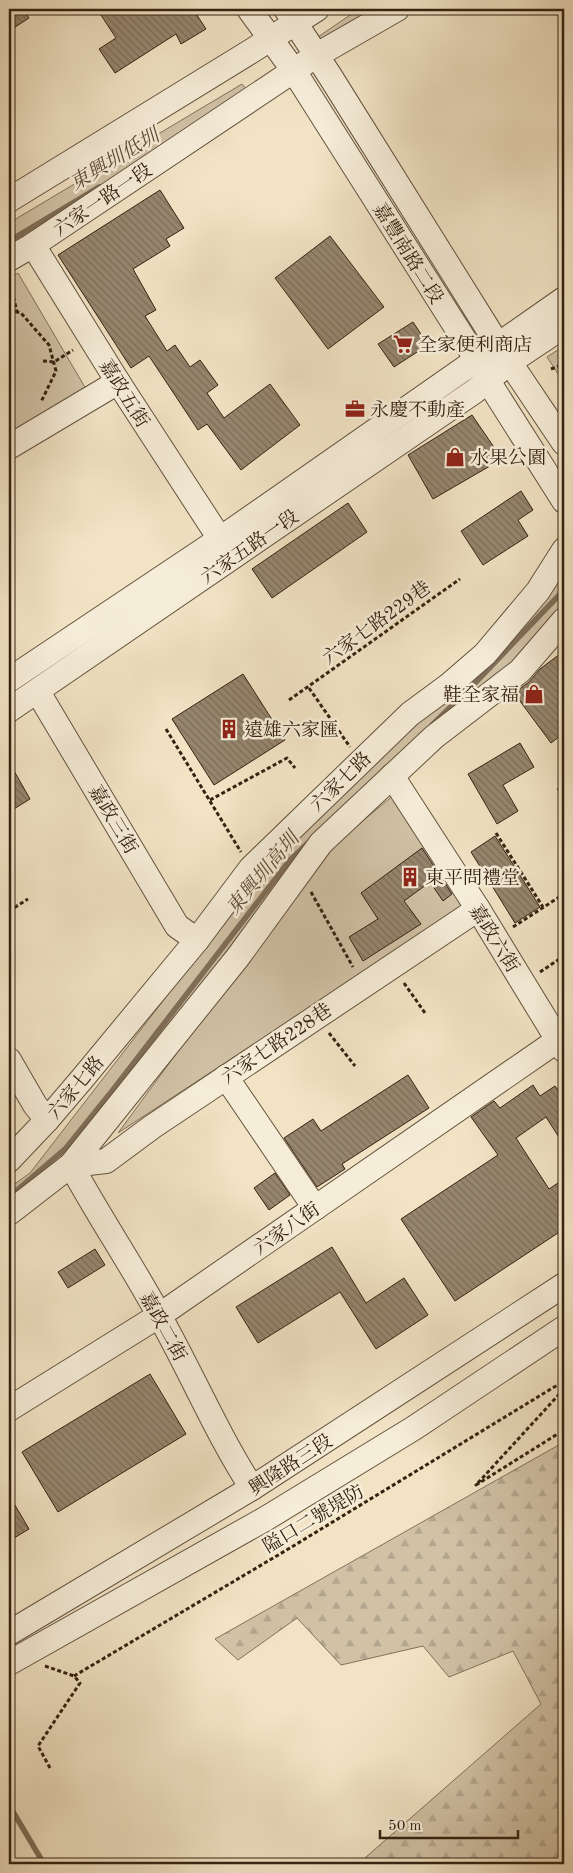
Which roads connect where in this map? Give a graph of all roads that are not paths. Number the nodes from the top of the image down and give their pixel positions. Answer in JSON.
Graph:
{"nodes":[{"id":1,"x":249,"y":9,"type":"edge"},
{"id":2,"x":317,"y":9,"type":"edge"},
{"id":3,"x":398,"y":9,"type":"edge"},
{"id":4,"x":291,"y":16,"type":"edge"},
{"id":5,"x":271,"y":38,"type":"junction"},
{"id":6,"x":317,"y":55,"type":"junction"},
{"id":7,"x":294,"y":71,"type":"junction"},
{"id":8,"x":9,"y":200,"type":"edge"},
{"id":9,"x":33,"y":245,"type":"junction"},
{"id":10,"x":9,"y":259,"type":"edge"},
{"id":11,"x":564,"y":299,"type":"edge"},
{"id":12,"x":564,"y":326,"type":"edge"},
{"id":13,"x":504,"y":354,"type":"junction"},
{"id":14,"x":482,"y":370,"type":"junction"},
{"id":15,"x":118,"y":382,"type":"junction"},
{"id":16,"x":564,"y":443,"type":"edge"},
{"id":17,"x":9,"y":446,"type":"edge"},
{"id":18,"x":564,"y":501,"type":"edge"},
{"id":19,"x":220,"y":539,"type":"junction"},
{"id":20,"x":564,"y":550,"type":"edge"},
{"id":21,"x":564,"y":620,"type":"edge"},
{"id":22,"x":9,"y":680,"type":"edge"},
{"id":23,"x":38,"y":692,"type":"junction"},
{"id":24,"x":9,"y":710,"type":"edge"},
{"id":25,"x":392,"y":776,"type":"junction"},
{"id":26,"x":478,"y":909,"type":"junction"},
{"id":27,"x":197,"y":940,"type":"junction"},
{"id":28,"x":561,"y":1045,"type":"edge"},
{"id":29,"x":9,"y":1060,"type":"edge"},
{"id":30,"x":226,"y":1077,"type":"junction"},
{"id":31,"x":47,"y":1120,"type":"junction"},
{"id":32,"x":9,"y":1160,"type":"edge"},
{"id":33,"x":71,"y":1165,"type":"junction"},
{"id":34,"x":315,"y":1208,"type":"junction"},
{"id":35,"x":9,"y":1213,"type":"edge"},
{"id":36,"x":564,"y":1285,"type":"edge"},
{"id":37,"x":160,"y":1315,"type":"junction"},
{"id":38,"x":564,"y":1328,"type":"edge"},
{"id":39,"x":9,"y":1408,"type":"edge"},
{"id":40,"x":252,"y":1488,"type":"junction"},
{"id":41,"x":9,"y":1633,"type":"edge"},
{"id":42,"x":9,"y":1663,"type":"edge"}],
"edges":[{"from":1,"to":5,"type":"street","name":"嘉豐南路二段"},
{"from":2,"to":4,"type":"street"},
{"from":3,"to":6,"type":"street","name":"六家一路一段"},
{"from":4,"to":5,"type":"street"},
{"from":4,"to":6,"type":"street","name":"嘉豐南路二段"},
{"from":5,"to":7,"type":"street","name":"嘉豐南路二段"},
{"from":5,"to":8,"type":"street"},
{"from":6,"to":7,"type":"street","name":"六家一路一段"},
{"from":6,"to":13,"type":"street","name":"嘉豐南路二段"},
{"from":7,"to":9,"type":"street","name":"六家一路一段"},
{"from":7,"to":14,"type":"street","name":"嘉豐南路二段"},
{"from":9,"to":10,"type":"street","name":"六家一路一段"},
{"from":9,"to":15,"type":"street","name":"嘉政五街"},
{"from":11,"to":13,"type":"street"},
{"from":12,"to":13,"type":"street"},
{"from":13,"to":14,"type":"street"},
{"from":13,"to":16,"type":"street","name":"嘉豐南路二段"},
{"from":14,"to":18,"type":"street","name":"嘉豐南路二段"},
{"from":14,"to":19,"type":"street","name":"六家五路一段"},
{"from":14,"to":23,"type":"street","name":"六家五路一段"},
{"from":15,"to":17,"type":"street"},
{"from":15,"to":19,"type":"street","name":"嘉政五街"},
{"from":19,"to":22,"type":"street","name":"六家五路一段"},
{"from":20,"to":27,"type":"street","name":"六家七路"},
{"from":21,"to":25,"type":"street","name":"六家七路"},
{"from":23,"to":24,"type":"street","name":"六家五路一段"},
{"from":23,"to":27,"type":"street","name":"嘉政三街"},
{"from":25,"to":26,"type":"street","name":"嘉政六街"},
{"from":25,"to":33,"type":"street","name":"六家七路"},
{"from":26,"to":28,"type":"street","name":"嘉政六街"},
{"from":26,"to":30,"type":"street","name":"六家七路228巷"},
{"from":27,"to":31,"type":"street","name":"六家七路"},
{"from":28,"to":34,"type":"street","name":"六家八街"},
{"from":29,"to":31,"type":"street"},
{"from":30,"to":33,"type":"street","name":"六家七路228巷"},
{"from":30,"to":34,"type":"street"},
{"from":31,"to":32,"type":"street","name":"六家七路"},
{"from":33,"to":35,"type":"street","name":"六家七路"},
{"from":33,"to":37,"type":"street","name":"嘉政二街"},
{"from":34,"to":37,"type":"street","name":"六家八街"},
{"from":36,"to":40,"type":"street","name":"興隆路三段"},
{"from":37,"to":39,"type":"street","name":"六家八街"},
{"from":37,"to":40,"type":"street","name":"嘉政二街"},
{"from":38,"to":42,"type":"street","name":"興隆路三段"},
{"from":40,"to":41,"type":"street","name":"興隆路三段"}]}
